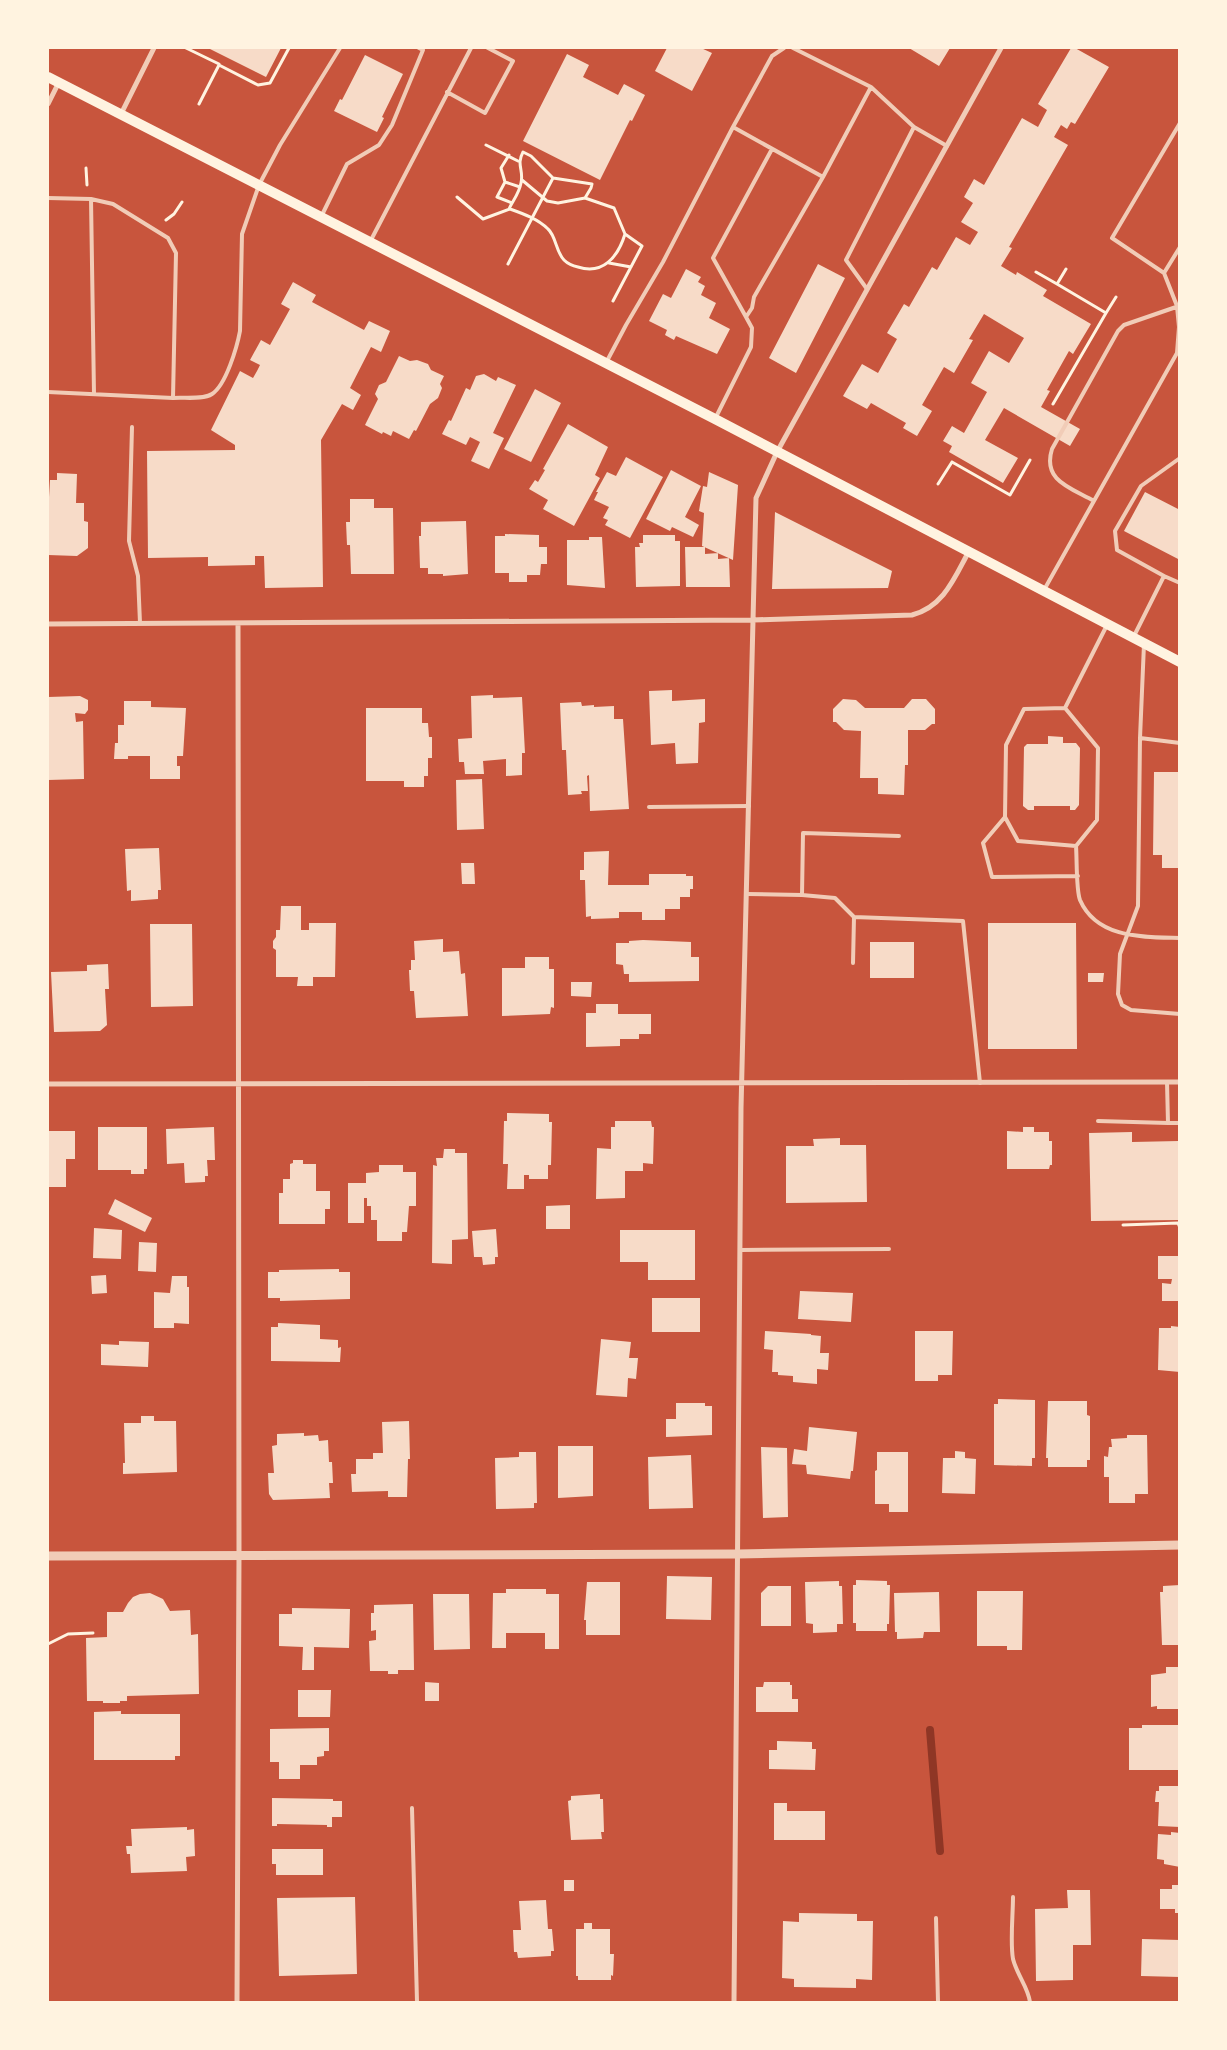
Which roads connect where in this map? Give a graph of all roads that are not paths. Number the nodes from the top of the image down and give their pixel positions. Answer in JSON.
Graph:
{"nodes":[{"id":1,"x":154,"y":48,"type":"edge"},
{"id":2,"x":340,"y":48,"type":"edge"},
{"id":3,"x":419,"y":48,"type":"edge"},
{"id":4,"x":470,"y":48,"type":"edge"},
{"id":5,"x":488,"y":48,"type":"edge"},
{"id":6,"x":784,"y":48,"type":"edge"},
{"id":7,"x":793,"y":48,"type":"edge"},
{"id":8,"x":1001,"y":48,"type":"edge"},
{"id":9,"x":48,"y":77,"type":"edge"},
{"id":10,"x":59,"y":82,"type":"junction"},
{"id":11,"x":871,"y":87,"type":"junction"},
{"id":12,"x":447,"y":92,"type":"junction"},
{"id":13,"x":48,"y":104,"type":"edge"},
{"id":14,"x":121,"y":114,"type":"junction"},
{"id":15,"x":1180,"y":123,"type":"edge"},
{"id":16,"x":733,"y":127,"type":"junction"},
{"id":17,"x":914,"y":128,"type":"junction"},
{"id":18,"x":947,"y":146,"type":"junction"},
{"id":19,"x":772,"y":149,"type":"junction"},
{"id":20,"x":823,"y":176,"type":"junction"},
{"id":21,"x":259,"y":185,"type":"junction"},
{"id":22,"x":48,"y":198,"type":"edge"},
{"id":23,"x":91,"y":200,"type":"junction"},
{"id":24,"x":321,"y":217,"type":"junction"},
{"id":25,"x":370,"y":242,"type":"junction"},
{"id":26,"x":1180,"y":247,"type":"edge"},
{"id":27,"x":1164,"y":273,"type":"junction"},
{"id":28,"x":867,"y":289,"type":"junction"},
{"id":29,"x":1178,"y":306,"type":"edge"},
{"id":30,"x":746,"y":317,"type":"junction"},
{"id":31,"x":606,"y":363,"type":"junction"},
{"id":32,"x":48,"y":392,"type":"edge"},
{"id":33,"x":94,"y":394,"type":"junction"},
{"id":34,"x":173,"y":398,"type":"junction"},
{"id":35,"x":715,"y":419,"type":"junction"},
{"id":36,"x":132,"y":427,"type":"dead end"},
{"id":37,"x":777,"y":452,"type":"junction"},
{"id":38,"x":1180,"y":458,"type":"edge"},
{"id":39,"x":1094,"y":501,"type":"junction"},
{"id":40,"x":968,"y":553,"type":"junction"},
{"id":41,"x":1164,"y":576,"type":"junction"},
{"id":42,"x":1180,"y":583,"type":"edge"},
{"id":43,"x":1043,"y":592,"type":"junction"},
{"id":44,"x":752,"y":620,"type":"junction"},
{"id":45,"x":140,"y":623,"type":"junction"},
{"id":46,"x":238,"y":623,"type":"junction"},
{"id":47,"x":48,"y":624,"type":"edge"},
{"id":48,"x":1107,"y":625,"type":"junction"},
{"id":49,"x":1133,"y":638,"type":"junction"},
{"id":50,"x":1144,"y":644,"type":"junction"},
{"id":51,"x":1180,"y":662,"type":"edge"},
{"id":52,"x":1065,"y":708,"type":"junction"},
{"id":53,"x":1140,"y":738,"type":"junction"},
{"id":54,"x":1180,"y":743,"type":"edge"},
{"id":55,"x":749,"y":806,"type":"junction"},
{"id":56,"x":649,"y":807,"type":"dead end"},
{"id":57,"x":1005,"y":817,"type":"junction"},
{"id":58,"x":899,"y":836,"type":"dead end"},
{"id":59,"x":1076,"y":846,"type":"junction"},
{"id":60,"x":1078,"y":876,"type":"junction"},
{"id":61,"x":747,"y":894,"type":"junction"},
{"id":62,"x":802,"y":895,"type":"junction"},
{"id":63,"x":854,"y":917,"type":"junction"},
{"id":64,"x":1127,"y":936,"type":"junction"},
{"id":65,"x":1180,"y":938,"type":"edge"},
{"id":66,"x":853,"y":963,"type":"dead end"},
{"id":67,"x":1180,"y":1014,"type":"edge"},
{"id":68,"x":980,"y":1082,"type":"junction"},
{"id":69,"x":1168,"y":1082,"type":"junction"},
{"id":70,"x":1180,"y":1082,"type":"edge"},
{"id":71,"x":742,"y":1083,"type":"junction"},
{"id":72,"x":48,"y":1084,"type":"edge"},
{"id":73,"x":240,"y":1084,"type":"junction"},
{"id":74,"x":1098,"y":1121,"type":"dead end"},
{"id":75,"x":1168,"y":1123,"type":"junction"},
{"id":76,"x":1180,"y":1123,"type":"edge"},
{"id":77,"x":889,"y":1249,"type":"dead end"},
{"id":78,"x":741,"y":1250,"type":"junction"},
{"id":79,"x":1180,"y":1545,"type":"edge"},
{"id":80,"x":738,"y":1554,"type":"junction"},
{"id":81,"x":239,"y":1555,"type":"junction"},
{"id":82,"x":48,"y":1556,"type":"edge"},
{"id":83,"x":412,"y":1808,"type":"dead end"},
{"id":84,"x":1013,"y":1897,"type":"dead end"},
{"id":85,"x":936,"y":1918,"type":"dead end"},
{"id":86,"x":236,"y":2002,"type":"edge"},
{"id":87,"x":416,"y":2002,"type":"edge"},
{"id":88,"x":734,"y":2002,"type":"edge"},
{"id":89,"x":938,"y":2002,"type":"edge"},
{"id":90,"x":1030,"y":2002,"type":"edge"}],
"edges":[{"from":1,"to":14,"type":"street"},
{"from":2,"to":21,"type":"lane"},
{"from":3,"to":24,"type":"lane"},
{"from":4,"to":12,"type":"lane"},
{"from":5,"to":12,"type":"lane"},
{"from":6,"to":16,"type":"lane"},
{"from":7,"to":11,"type":"lane"},
{"from":8,"to":18,"type":"street"},
{"from":9,"to":10,"type":"main road"},
{"from":10,"to":13,"type":"street"},
{"from":10,"to":14,"type":"main road"},
{"from":11,"to":17,"type":"lane"},
{"from":11,"to":20,"type":"lane"},
{"from":12,"to":25,"type":"lane"},
{"from":14,"to":21,"type":"main road"},
{"from":15,"to":27,"type":"lane"},
{"from":16,"to":19,"type":"lane"},
{"from":16,"to":31,"type":"lane"},
{"from":17,"to":18,"type":"lane"},
{"from":17,"to":28,"type":"lane"},
{"from":18,"to":28,"type":"street"},
{"from":19,"to":20,"type":"lane"},
{"from":19,"to":30,"type":"lane"},
{"from":20,"to":30,"type":"lane"},
{"from":21,"to":24,"type":"main road"},
{"from":21,"to":34,"type":"lane"},
{"from":22,"to":23,"type":"lane"},
{"from":23,"to":33,"type":"lane"},
{"from":23,"to":34,"type":"lane"},
{"from":24,"to":25,"type":"main road"},
{"from":25,"to":31,"type":"main road"},
{"from":26,"to":27,"type":"lane"},
{"from":27,"to":29,"type":"lane"},
{"from":28,"to":37,"type":"street"},
{"from":29,"to":39,"type":"lane"},
{"from":29,"to":39,"type":"lane"},
{"from":30,"to":35,"type":"lane"},
{"from":31,"to":35,"type":"main road"},
{"from":32,"to":33,"type":"lane"},
{"from":33,"to":34,"type":"lane"},
{"from":35,"to":37,"type":"main road"},
{"from":36,"to":45,"type":"lane"},
{"from":37,"to":40,"type":"main road"},
{"from":37,"to":44,"type":"street"},
{"from":38,"to":41,"type":"lane"},
{"from":39,"to":43,"type":"lane"},
{"from":40,"to":43,"type":"main road"},
{"from":40,"to":44,"type":"street"},
{"from":41,"to":42,"type":"lane"},
{"from":41,"to":49,"type":"lane"},
{"from":43,"to":48,"type":"main road"},
{"from":44,"to":46,"type":"street"},
{"from":44,"to":55,"type":"street"},
{"from":45,"to":46,"type":"street"},
{"from":45,"to":47,"type":"street"},
{"from":46,"to":73,"type":"street"},
{"from":48,"to":49,"type":"main road"},
{"from":48,"to":52,"type":"lane"},
{"from":49,"to":50,"type":"main road"},
{"from":50,"to":51,"type":"main road"},
{"from":50,"to":53,"type":"lane"},
{"from":52,"to":57,"type":"lane"},
{"from":52,"to":59,"type":"lane"},
{"from":53,"to":54,"type":"lane"},
{"from":53,"to":64,"type":"lane"},
{"from":55,"to":56,"type":"lane"},
{"from":55,"to":61,"type":"street"},
{"from":57,"to":59,"type":"lane"},
{"from":57,"to":60,"type":"lane"},
{"from":58,"to":62,"type":"lane"},
{"from":59,"to":60,"type":"lane"},
{"from":60,"to":64,"type":"lane"},
{"from":61,"to":62,"type":"lane"},
{"from":61,"to":71,"type":"street"},
{"from":62,"to":63,"type":"lane"},
{"from":63,"to":66,"type":"lane"},
{"from":63,"to":68,"type":"lane"},
{"from":64,"to":65,"type":"lane"},
{"from":64,"to":67,"type":"lane"},
{"from":68,"to":69,"type":"street"},
{"from":68,"to":71,"type":"street"},
{"from":69,"to":70,"type":"street"},
{"from":69,"to":75,"type":"lane"},
{"from":71,"to":73,"type":"street"},
{"from":71,"to":78,"type":"street"},
{"from":72,"to":73,"type":"street"},
{"from":73,"to":81,"type":"street"},
{"from":74,"to":75,"type":"lane"},
{"from":75,"to":76,"type":"lane"},
{"from":77,"to":78,"type":"lane"},
{"from":78,"to":80,"type":"street"},
{"from":79,"to":80,"type":"street"},
{"from":80,"to":81,"type":"street"},
{"from":80,"to":88,"type":"street"},
{"from":81,"to":82,"type":"street"},
{"from":81,"to":86,"type":"street"},
{"from":83,"to":87,"type":"lane"},
{"from":84,"to":90,"type":"lane"},
{"from":85,"to":89,"type":"lane"}]}
